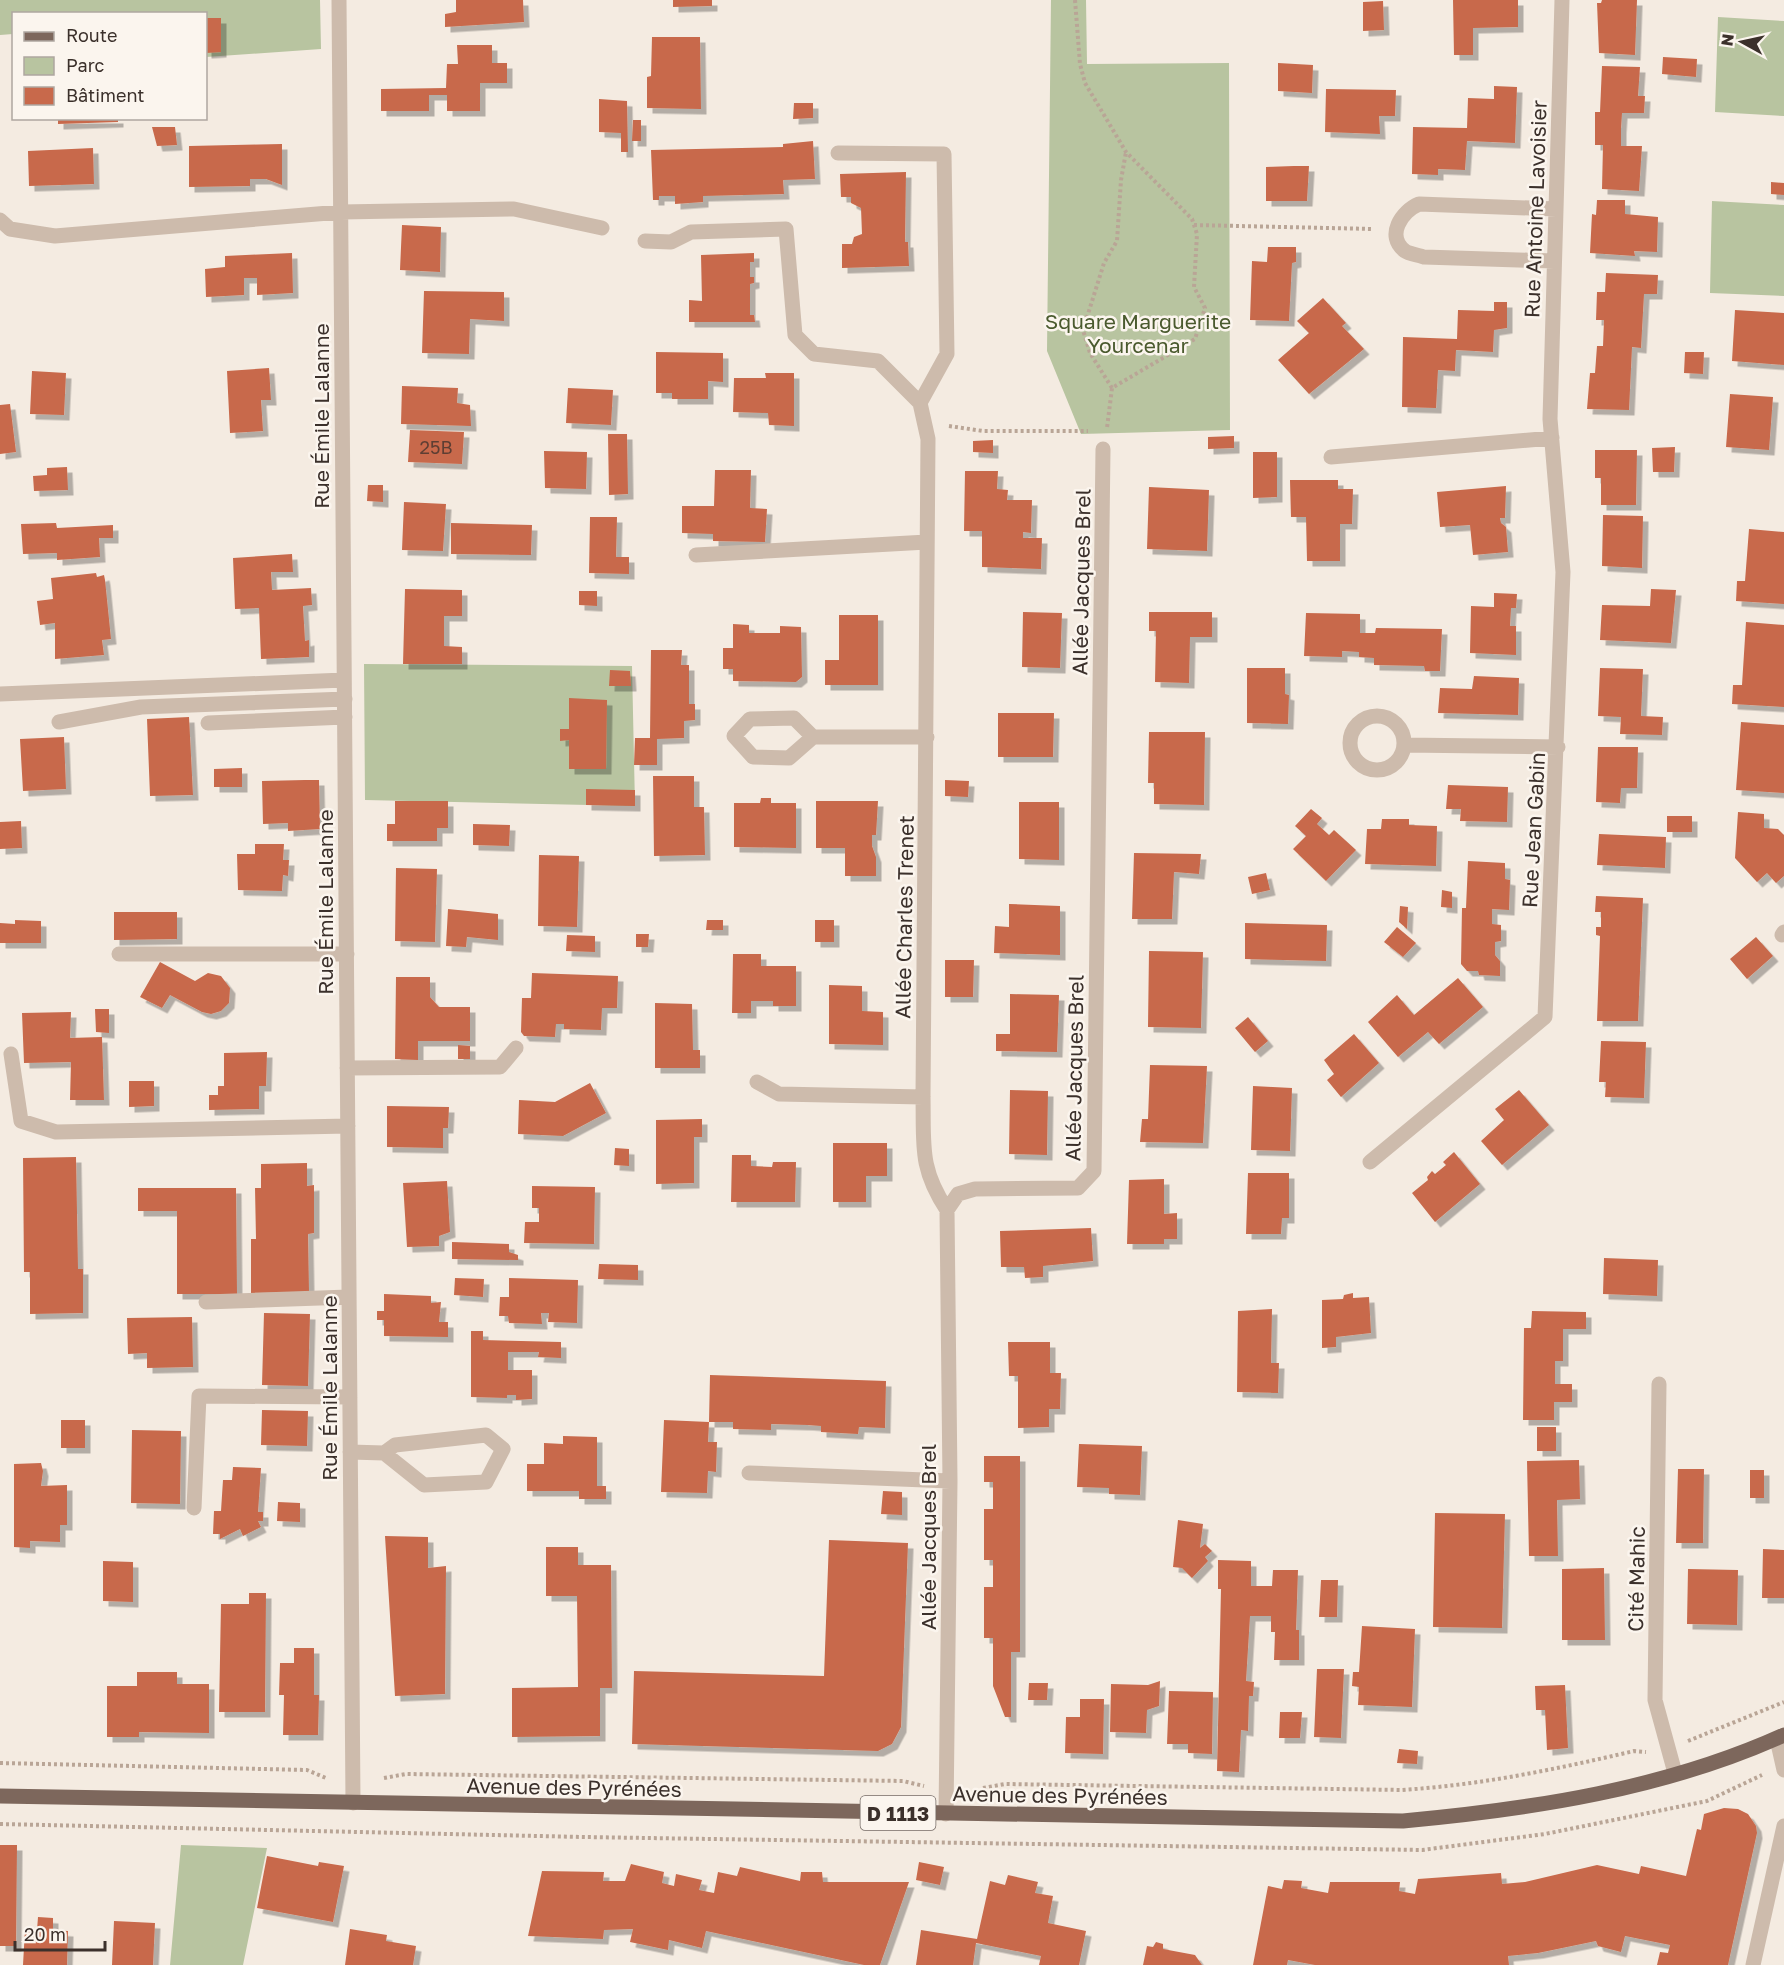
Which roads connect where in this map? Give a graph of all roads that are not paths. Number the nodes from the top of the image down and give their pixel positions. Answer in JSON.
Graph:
{"nodes":[{"id":1,"x":339,"y":0,"type":"edge"},
{"id":2,"x":1562,"y":0,"type":"edge"},
{"id":3,"x":838,"y":153,"type":"dead end"},
{"id":4,"x":1556,"y":209,"type":"junction"},
{"id":5,"x":341,"y":212,"type":"junction"},
{"id":6,"x":0,"y":220,"type":"edge"},
{"id":7,"x":602,"y":228,"type":"dead end"},
{"id":8,"x":645,"y":241,"type":"dead end"},
{"id":9,"x":1554,"y":261,"type":"junction"},
{"id":10,"x":920,"y":403,"type":"junction"},
{"id":11,"x":1550,"y":419,"type":"joint"},
{"id":12,"x":1552,"y":438,"type":"junction"},
{"id":13,"x":1103,"y":449,"type":"dead end"},
{"id":14,"x":1331,"y":457,"type":"dead end"},
{"id":15,"x":927,"y":542,"type":"junction"},
{"id":16,"x":696,"y":555,"type":"dead end"},
{"id":17,"x":344,"y":680,"type":"junction"},
{"id":18,"x":0,"y":694,"type":"edge"},
{"id":19,"x":345,"y":699,"type":"junction"},
{"id":20,"x":345,"y":717,"type":"junction"},
{"id":21,"x":59,"y":722,"type":"dead end"},
{"id":22,"x":208,"y":723,"type":"dead end"},
{"id":23,"x":927,"y":736,"type":"junction"},
{"id":24,"x":813,"y":737,"type":"junction"},
{"id":25,"x":1404,"y":745,"type":"dead end"},
{"id":26,"x":1558,"y":747,"type":"junction"},
{"id":27,"x":119,"y":954,"type":"dead end"},
{"id":28,"x":346,"y":954,"type":"junction"},
{"id":29,"x":516,"y":1048,"type":"dead end"},
{"id":30,"x":11,"y":1054,"type":"dead end"},
{"id":31,"x":347,"y":1068,"type":"junction"},
{"id":32,"x":757,"y":1082,"type":"dead end"},
{"id":33,"x":923,"y":1097,"type":"junction"},
{"id":34,"x":348,"y":1126,"type":"junction"},
{"id":35,"x":1370,"y":1162,"type":"dead end"},
{"id":36,"x":946,"y":1210,"type":"junction"},
{"id":37,"x":349,"y":1297,"type":"junction"},
{"id":38,"x":206,"y":1302,"type":"dead end"},
{"id":39,"x":1659,"y":1384,"type":"dead end"},
{"id":40,"x":350,"y":1396,"type":"junction"},
{"id":41,"x":350,"y":1452,"type":"junction"},
{"id":42,"x":384,"y":1452,"type":"junction"},
{"id":43,"x":749,"y":1473,"type":"dead end"},
{"id":44,"x":950,"y":1481,"type":"junction"},
{"id":45,"x":194,"y":1508,"type":"dead end"},
{"id":46,"x":1780,"y":1737,"type":"edge"},
{"id":47,"x":1784,"y":1770,"type":"edge"},
{"id":48,"x":1675,"y":1773,"type":"junction"},
{"id":49,"x":0,"y":1796,"type":"edge"},
{"id":50,"x":353,"y":1803,"type":"junction"},
{"id":51,"x":946,"y":1814,"type":"junction"},
{"id":52,"x":1784,"y":1826,"type":"edge"},
{"id":53,"x":1753,"y":1965,"type":"edge"}],
"edges":[{"from":1,"to":5,"type":"street","name":"Rue Émile Lalanne"},
{"from":2,"to":4,"type":"street","name":"Rue Antoine Lavoisier"},
{"from":3,"to":10,"type":"street"},
{"from":4,"to":9,"type":"street","name":"Rue Antoine Lavoisier"},
{"from":4,"to":9,"type":"street"},
{"from":5,"to":6,"type":"street"},
{"from":5,"to":7,"type":"street"},
{"from":5,"to":17,"type":"street","name":"Rue Émile Lalanne"},
{"from":8,"to":10,"type":"street"},
{"from":9,"to":11,"type":"street","name":"Rue Antoine Lavoisier"},
{"from":10,"to":15,"type":"street","name":"Allée Charles Trenet"},
{"from":11,"to":12,"type":"street","name":"Rue Jean Gabin"},
{"from":12,"to":14,"type":"street"},
{"from":12,"to":26,"type":"street","name":"Rue Jean Gabin"},
{"from":13,"to":36,"type":"street","name":"Allée Jacques Brel"},
{"from":15,"to":16,"type":"street"},
{"from":15,"to":23,"type":"street","name":"Allée Charles Trenet"},
{"from":17,"to":18,"type":"street"},
{"from":17,"to":19,"type":"street","name":"Rue Émile Lalanne"},
{"from":19,"to":20,"type":"street","name":"Rue Émile Lalanne"},
{"from":19,"to":21,"type":"street"},
{"from":20,"to":22,"type":"street"},
{"from":20,"to":28,"type":"street","name":"Rue Émile Lalanne"},
{"from":23,"to":24,"type":"street"},
{"from":23,"to":33,"type":"street","name":"Allée Charles Trenet"},
{"from":24,"to":24,"type":"street"},
{"from":25,"to":26,"type":"street"},
{"from":26,"to":35,"type":"street","name":"Rue Jean Gabin"},
{"from":27,"to":28,"type":"street"},
{"from":28,"to":31,"type":"street","name":"Rue Émile Lalanne"},
{"from":29,"to":31,"type":"street"},
{"from":30,"to":34,"type":"street"},
{"from":31,"to":34,"type":"street","name":"Rue Émile Lalanne"},
{"from":32,"to":33,"type":"street"},
{"from":33,"to":36,"type":"street","name":"Allée Charles Trenet"},
{"from":34,"to":37,"type":"street","name":"Rue Émile Lalanne"},
{"from":36,"to":44,"type":"street","name":"Allée Jacques Brel"},
{"from":37,"to":38,"type":"street"},
{"from":37,"to":40,"type":"street","name":"Rue Émile Lalanne"},
{"from":39,"to":48,"type":"street","name":"Cité Mahic"},
{"from":40,"to":41,"type":"street","name":"Rue Émile Lalanne"},
{"from":40,"to":45,"type":"street"},
{"from":41,"to":42,"type":"street"},
{"from":41,"to":50,"type":"street","name":"Rue Émile Lalanne"},
{"from":42,"to":42,"type":"street"},
{"from":43,"to":44,"type":"street"},
{"from":44,"to":51,"type":"street","name":"Allée Jacques Brel"},
{"from":46,"to":47,"type":"street"},
{"from":46,"to":48,"type":"main road","name":"Avenue des Pyrénées","number":"D 1113"},
{"from":48,"to":51,"type":"main road","name":"Avenue des Pyrénées","number":"D 1113"},
{"from":49,"to":50,"type":"main road","name":"Avenue des Pyrénées","number":"D 1113"},
{"from":50,"to":51,"type":"main road","name":"Avenue des Pyrénées","number":"D 1113"},
{"from":52,"to":53,"type":"street"}]}
